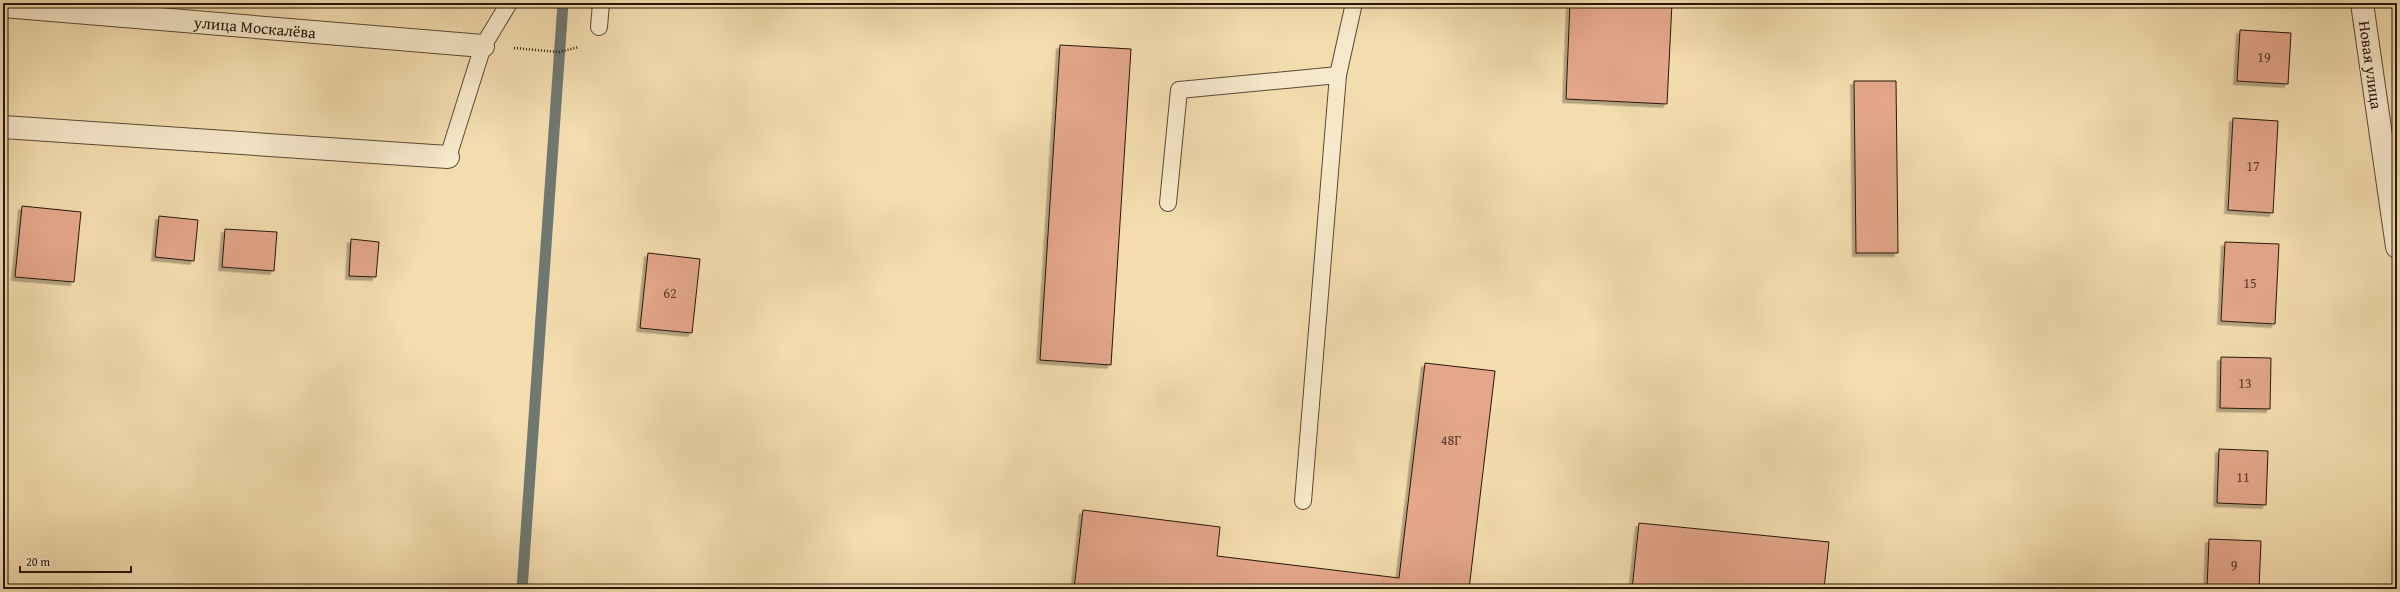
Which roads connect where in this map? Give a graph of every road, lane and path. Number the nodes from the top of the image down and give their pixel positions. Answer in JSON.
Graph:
{"nodes":[{"id":1,"x":509,"y":3,"type":"edge"},
{"id":2,"x":601,"y":3,"type":"edge"},
{"id":3,"x":1354,"y":3,"type":"edge"},
{"id":4,"x":2362,"y":3,"type":"edge"},
{"id":5,"x":3,"y":6,"type":"edge"},
{"id":6,"x":599,"y":27,"type":"joint"},
{"id":7,"x":483,"y":46,"type":"junction"},
{"id":8,"x":1338,"y":75,"type":"junction"},
{"id":9,"x":3,"y":127,"type":"edge"},
{"id":10,"x":448,"y":157,"type":"joint"},
{"id":11,"x":1168,"y":203,"type":"dead end"},
{"id":12,"x":2397,"y":247,"type":"edge"},
{"id":13,"x":1303,"y":500,"type":"dead end"}],
"edges":[{"from":1,"to":7,"type":"lane"},
{"from":2,"to":6,"type":"lane"},
{"from":3,"to":8,"type":"lane"},
{"from":4,"to":12,"type":"street","name":"Новая улица"},
{"from":5,"to":7,"type":"street","name":"улица Москалёва"},
{"from":6,"to":7,"type":"path"},
{"from":7,"to":10,"type":"lane"},
{"from":8,"to":11,"type":"lane"},
{"from":8,"to":13,"type":"lane"},
{"from":9,"to":10,"type":"street"}]}
